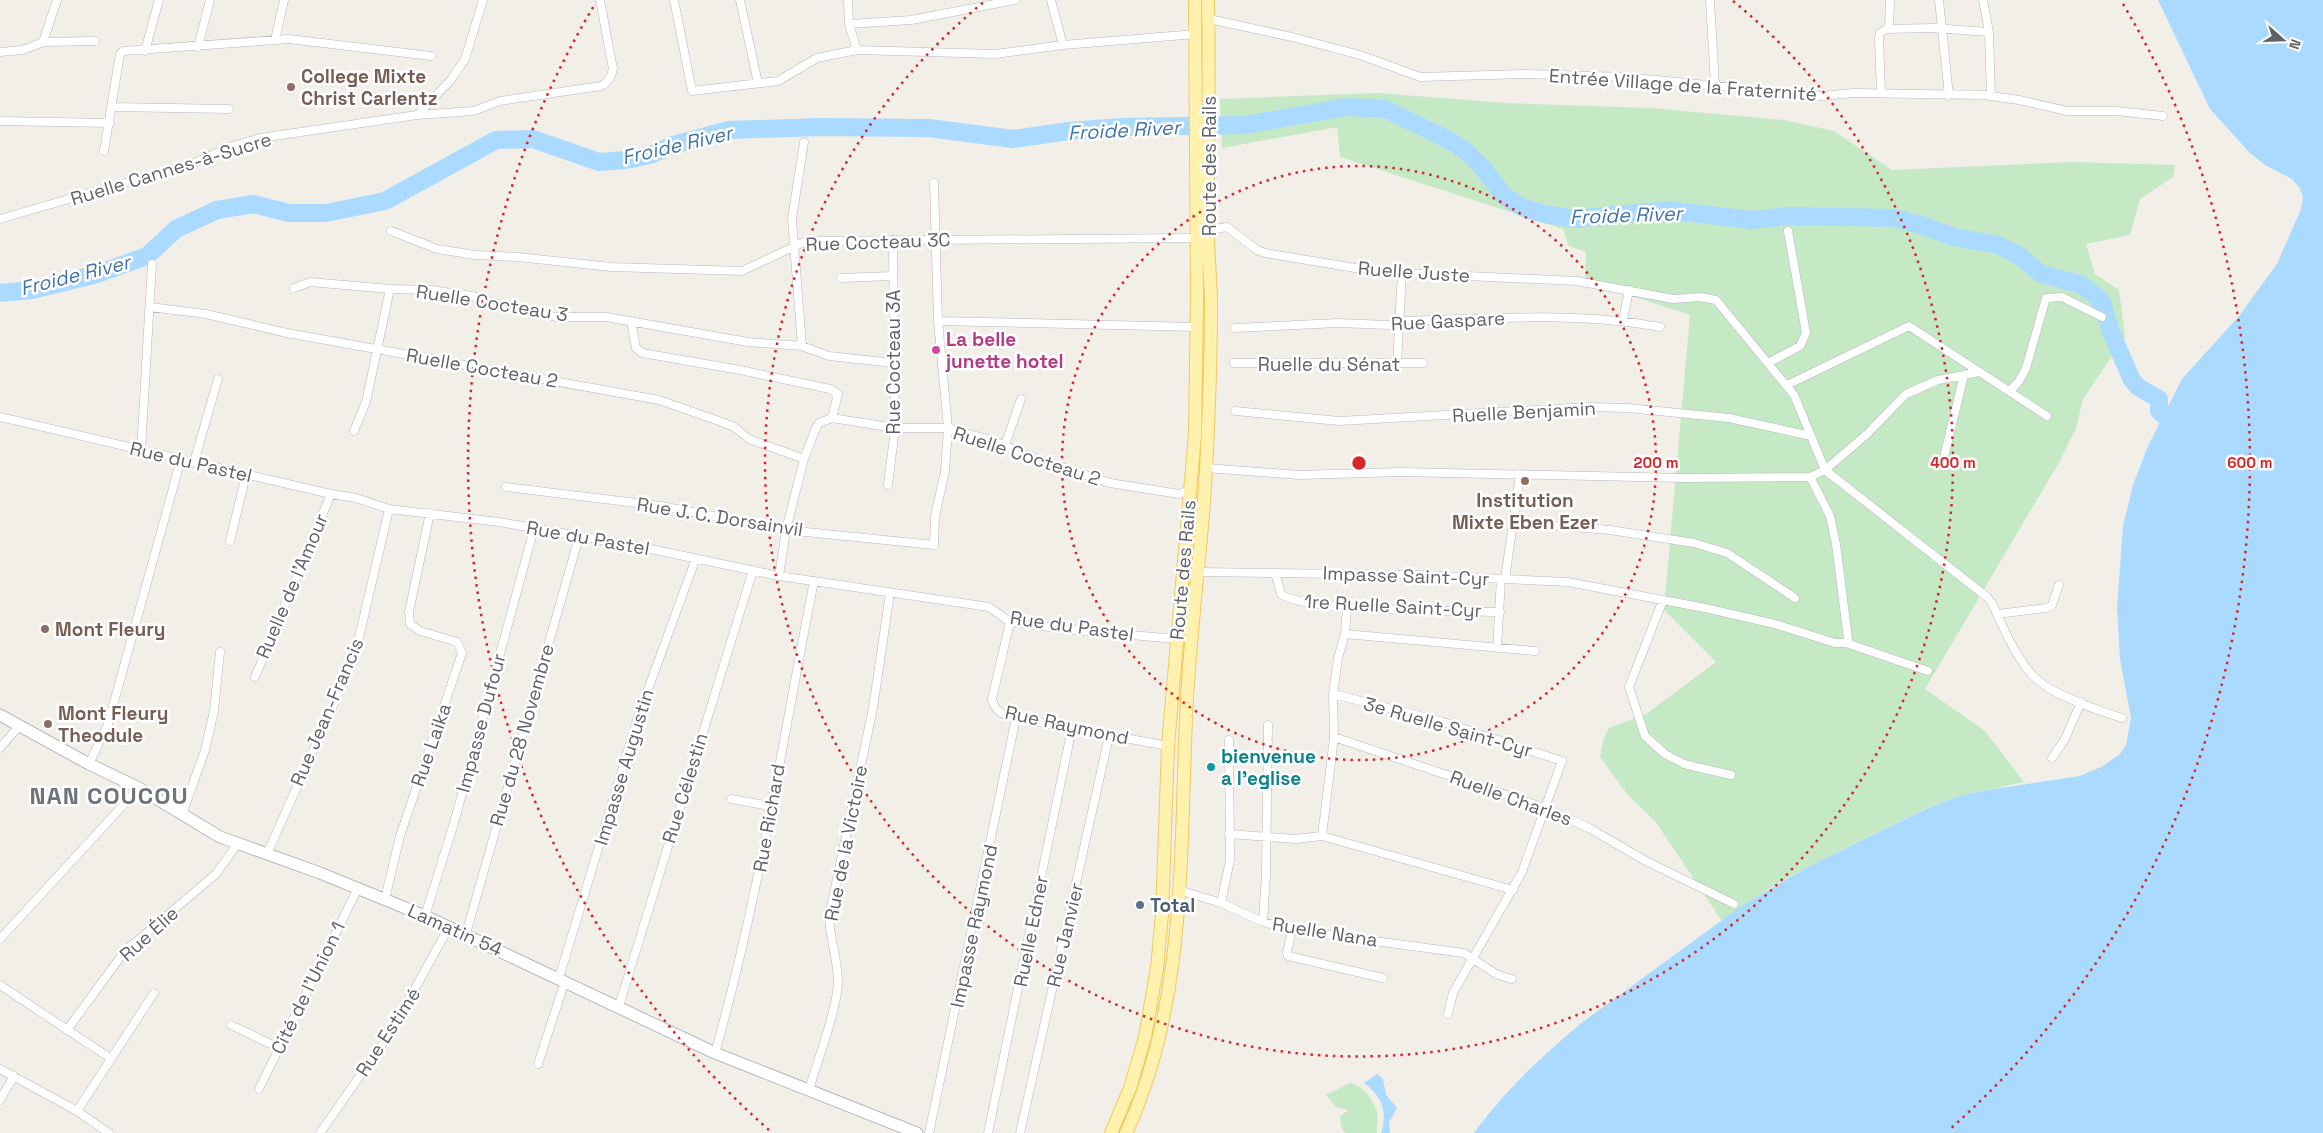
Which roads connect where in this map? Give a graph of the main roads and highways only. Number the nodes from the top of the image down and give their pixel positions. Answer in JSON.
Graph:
{"nodes":[{"id":1,"x":1195,"y":0,"type":"edge"},
{"id":2,"x":1208,"y":0,"type":"edge"},
{"id":3,"x":1202,"y":181,"type":"junction"},
{"id":4,"x":1111,"y":1133,"type":"edge"},
{"id":5,"x":1126,"y":1133,"type":"edge"}],
"edges":[{"from":1,"to":3,"type":"main road","name":"Route des Rails"},
{"from":2,"to":3,"type":"main road","name":"Route des Rails"},
{"from":3,"to":4,"type":"main road","name":"Route des Rails"},
{"from":3,"to":5,"type":"main road","name":"Route des Rails"}]}
